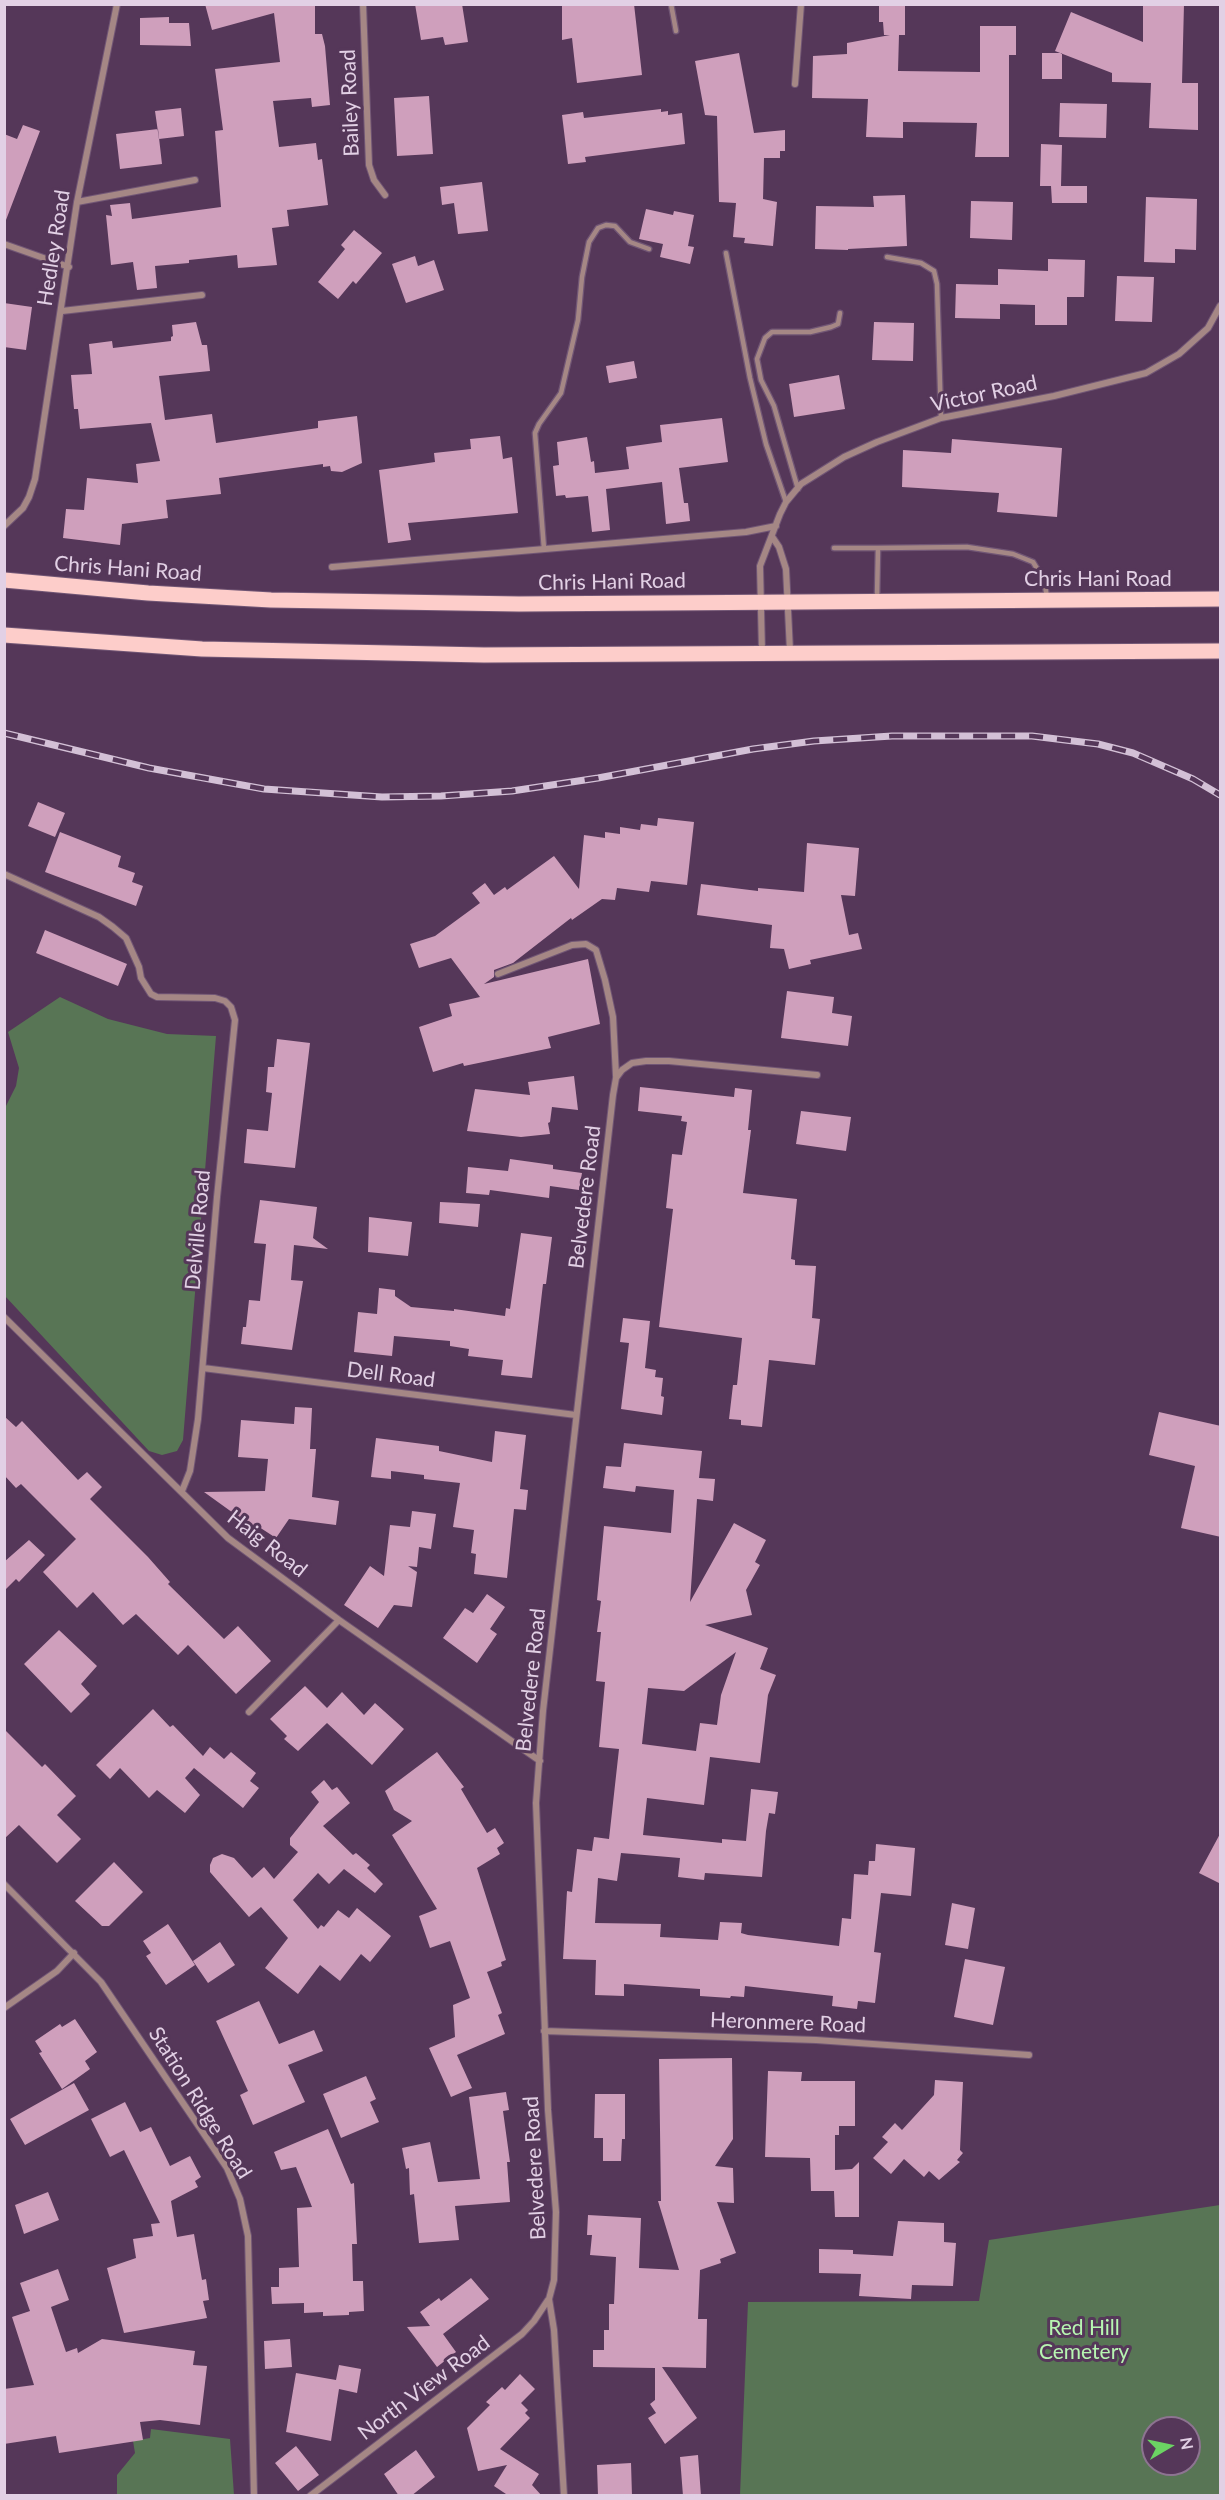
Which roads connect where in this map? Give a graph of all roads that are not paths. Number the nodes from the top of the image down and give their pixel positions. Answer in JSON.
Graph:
{"nodes":[{"id":1,"x":117,"y":4,"type":"edge"},
{"id":2,"x":363,"y":4,"type":"edge"},
{"id":3,"x":671,"y":4,"type":"edge"},
{"id":4,"x":801,"y":4,"type":"edge"},
{"id":5,"x":676,"y":31,"type":"dead end"},
{"id":6,"x":795,"y":84,"type":"dead end"},
{"id":7,"x":195,"y":180,"type":"dead end"},
{"id":8,"x":385,"y":195,"type":"dead end"},
{"id":9,"x":77,"y":202,"type":"junction"},
{"id":10,"x":4,"y":244,"type":"edge"},
{"id":11,"x":649,"y":249,"type":"dead end"},
{"id":12,"x":726,"y":253,"type":"dead end"},
{"id":13,"x":887,"y":257,"type":"dead end"},
{"id":14,"x":69,"y":267,"type":"junction"},
{"id":15,"x":202,"y":295,"type":"dead end"},
{"id":16,"x":1221,"y":306,"type":"edge"},
{"id":17,"x":62,"y":311,"type":"junction"},
{"id":18,"x":840,"y":313,"type":"dead end"},
{"id":19,"x":941,"y":418,"type":"junction"},
{"id":20,"x":798,"y":489,"type":"junction"},
{"id":21,"x":786,"y":502,"type":"junction"},
{"id":22,"x":4,"y":526,"type":"edge"},
{"id":23,"x":776,"y":526,"type":"junction"},
{"id":24,"x":772,"y":538,"type":"junction"},
{"id":25,"x":834,"y":548,"type":"dead end"},
{"id":26,"x":878,"y":548,"type":"junction"},
{"id":27,"x":544,"y":549,"type":"junction"},
{"id":28,"x":332,"y":567,"type":"dead end"},
{"id":29,"x":4,"y":580,"type":"edge"},
{"id":30,"x":1221,"y":599,"type":"edge"},
{"id":31,"x":1048,"y":600,"type":"junction"},
{"id":32,"x":760,"y":601,"type":"junction"},
{"id":33,"x":788,"y":601,"type":"junction"},
{"id":34,"x":877,"y":601,"type":"junction"},
{"id":35,"x":4,"y":634,"type":"edge"},
{"id":36,"x":1221,"y":651,"type":"edge"},
{"id":37,"x":762,"y":653,"type":"junction"},
{"id":38,"x":790,"y":653,"type":"junction"},
{"id":39,"x":4,"y":874,"type":"edge"},
{"id":40,"x":498,"y":974,"type":"dead end"},
{"id":41,"x":817,"y":1075,"type":"dead end"},
{"id":42,"x":616,"y":1078,"type":"junction"},
{"id":43,"x":4,"y":1317,"type":"edge"},
{"id":44,"x":203,"y":1368,"type":"junction"},
{"id":45,"x":576,"y":1415,"type":"junction"},
{"id":46,"x":182,"y":1491,"type":"junction"},
{"id":47,"x":339,"y":1620,"type":"junction"},
{"id":48,"x":249,"y":1712,"type":"dead end"},
{"id":49,"x":540,"y":1761,"type":"junction"},
{"id":50,"x":4,"y":1884,"type":"edge"},
{"id":51,"x":74,"y":1953,"type":"junction"},
{"id":52,"x":4,"y":2008,"type":"edge"},
{"id":53,"x":544,"y":2031,"type":"junction"},
{"id":54,"x":1029,"y":2055,"type":"dead end"},
{"id":55,"x":549,"y":2299,"type":"junction"},
{"id":56,"x":254,"y":2496,"type":"edge"},
{"id":57,"x":310,"y":2496,"type":"edge"},
{"id":58,"x":564,"y":2496,"type":"edge"}],
"edges":[{"from":1,"to":9,"type":"street","name":"Hedley Road"},
{"from":2,"to":8,"type":"street","name":"Bailey Road"},
{"from":3,"to":5,"type":"lane"},
{"from":4,"to":6,"type":"street"},
{"from":7,"to":9,"type":"street"},
{"from":9,"to":14,"type":"street","name":"Hedley Road"},
{"from":10,"to":14,"type":"street"},
{"from":11,"to":27,"type":"lane"},
{"from":12,"to":21,"type":"lane"},
{"from":13,"to":19,"type":"lane"},
{"from":14,"to":17,"type":"street","name":"Hedley Road"},
{"from":15,"to":17,"type":"street"},
{"from":16,"to":19,"type":"street","name":"Victor Road"},
{"from":17,"to":22,"type":"street","name":"Hedley Road"},
{"from":18,"to":20,"type":"lane"},
{"from":19,"to":20,"type":"street","name":"Victor Road"},
{"from":20,"to":21,"type":"street","name":"Victor Road"},
{"from":21,"to":23,"type":"street","name":"Victor Road"},
{"from":23,"to":24,"type":"street","name":"Victor Road"},
{"from":23,"to":27,"type":"street"},
{"from":24,"to":32,"type":"street","name":"Victor Road"},
{"from":24,"to":33,"type":"street"},
{"from":25,"to":26,"type":"lane"},
{"from":26,"to":31,"type":"lane"},
{"from":26,"to":34,"type":"lane"},
{"from":27,"to":28,"type":"street"},
{"from":29,"to":32,"type":"main road","name":"Chris Hani Road"},
{"from":30,"to":31,"type":"main road","name":"Chris Hani Road"},
{"from":31,"to":34,"type":"main road","name":"Chris Hani Road"},
{"from":32,"to":33,"type":"main road","name":"Chris Hani Road"},
{"from":32,"to":37,"type":"street","name":"Victor Road"},
{"from":33,"to":34,"type":"main road","name":"Chris Hani Road"},
{"from":33,"to":38,"type":"street"},
{"from":35,"to":37,"type":"main road"},
{"from":36,"to":38,"type":"main road"},
{"from":37,"to":38,"type":"main road"},
{"from":39,"to":44,"type":"street","name":"Delville Road"},
{"from":40,"to":42,"type":"street","name":"Belvedere Road"},
{"from":41,"to":42,"type":"street"},
{"from":42,"to":45,"type":"street","name":"Belvedere Road"},
{"from":43,"to":46,"type":"street","name":"Haig Road"},
{"from":44,"to":45,"type":"street","name":"Dell Road"},
{"from":44,"to":46,"type":"street","name":"Delville Road"},
{"from":45,"to":49,"type":"street","name":"Belvedere Road"},
{"from":46,"to":47,"type":"street","name":"Haig Road"},
{"from":47,"to":48,"type":"street"},
{"from":47,"to":49,"type":"street","name":"Haig Road"},
{"from":49,"to":53,"type":"street","name":"Belvedere Road"},
{"from":50,"to":51,"type":"street","name":"Station Ridge Road"},
{"from":51,"to":52,"type":"street"},
{"from":51,"to":56,"type":"street","name":"Station Ridge Road"},
{"from":53,"to":54,"type":"street","name":"Heronmere Road"},
{"from":53,"to":55,"type":"street","name":"Belvedere Road"},
{"from":55,"to":57,"type":"street","name":"North View Road"},
{"from":55,"to":58,"type":"street","name":"Belvedere Road"}]}
